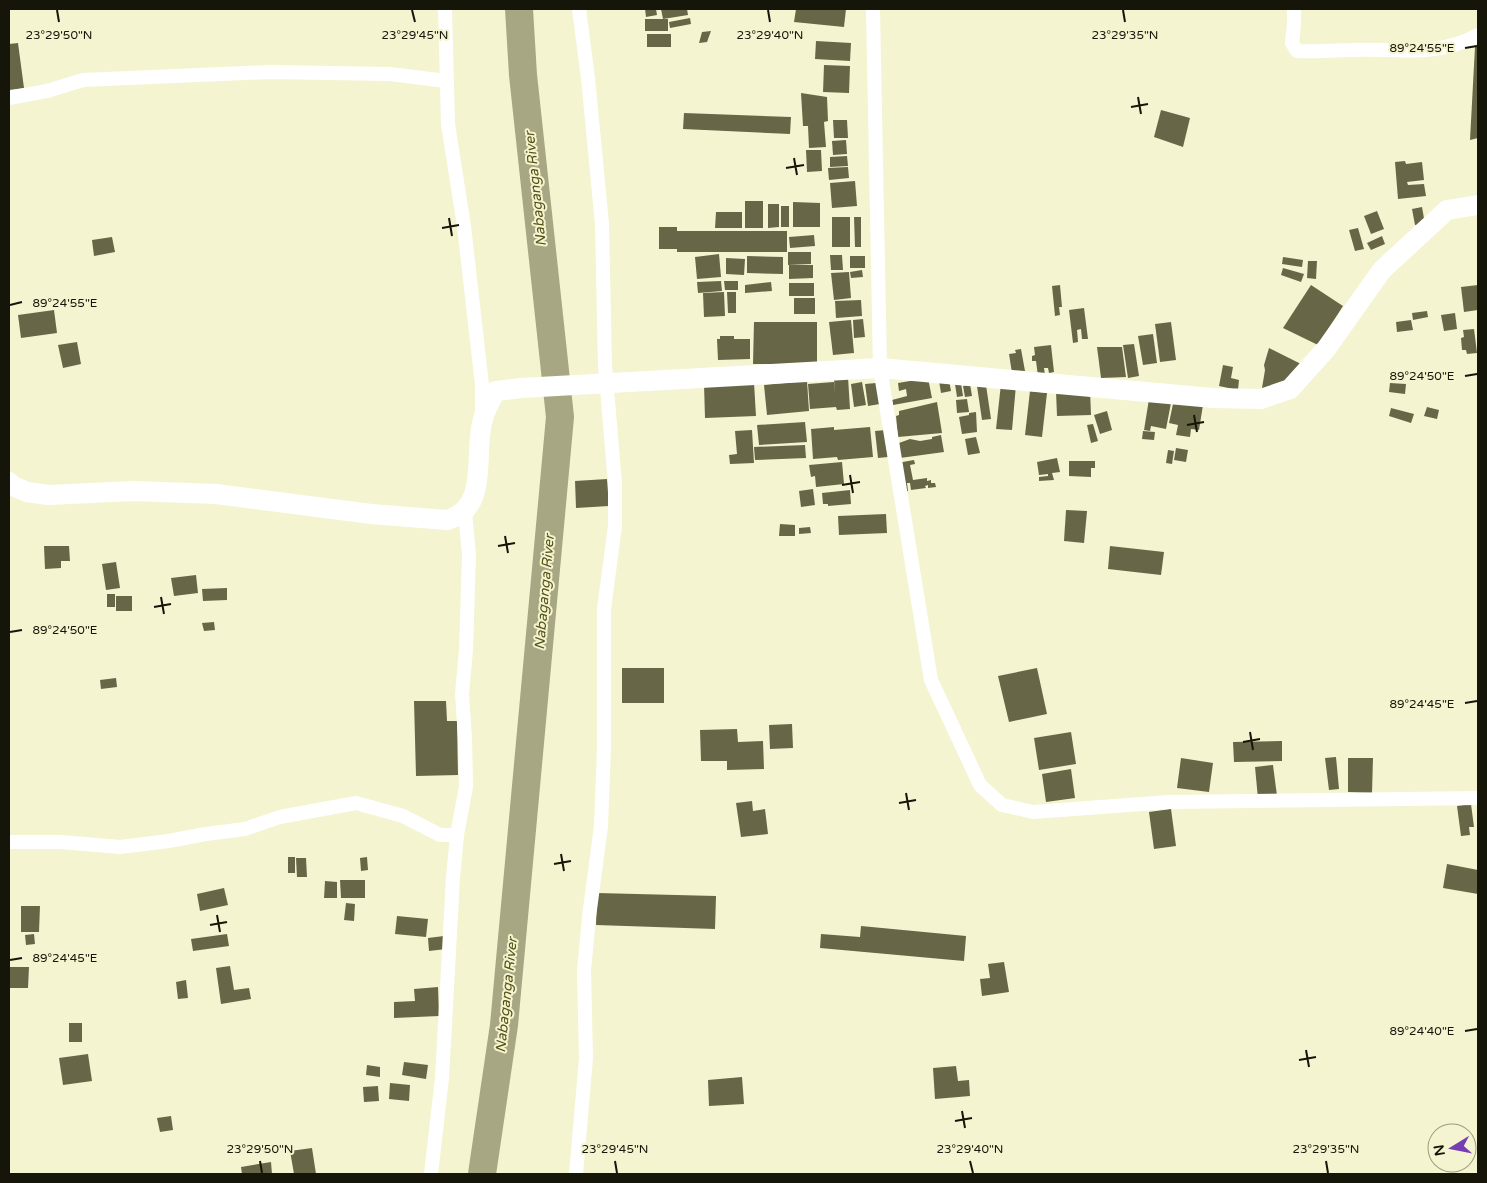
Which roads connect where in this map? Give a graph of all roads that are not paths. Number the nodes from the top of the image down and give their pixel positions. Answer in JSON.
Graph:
{"nodes":[{"id":1,"x":445,"y":9,"type":"edge"},
{"id":2,"x":579,"y":9,"type":"edge"},
{"id":3,"x":873,"y":9,"type":"edge"},
{"id":4,"x":1294,"y":9,"type":"edge"},
{"id":5,"x":1478,"y":35,"type":"edge"},
{"id":6,"x":446,"y":82,"type":"junction"},
{"id":7,"x":9,"y":98,"type":"edge"},
{"id":8,"x":1478,"y":205,"type":"edge"},
{"id":9,"x":880,"y":368,"type":"junction"},
{"id":10,"x":597,"y":384,"type":"junction"},
{"id":11,"x":482,"y":423,"type":"junction"},
{"id":12,"x":9,"y":482,"type":"edge"},
{"id":13,"x":465,"y":512,"type":"junction"},
{"id":14,"x":1478,"y":798,"type":"edge"},
{"id":15,"x":457,"y":835,"type":"junction"},
{"id":16,"x":9,"y":842,"type":"edge"},
{"id":17,"x":431,"y":1174,"type":"edge"},
{"id":18,"x":576,"y":1174,"type":"edge"}],
"edges":[{"from":1,"to":6,"type":"street"},
{"from":2,"to":10,"type":"street"},
{"from":3,"to":9,"type":"street"},
{"from":4,"to":5,"type":"street"},
{"from":6,"to":7,"type":"street"},
{"from":6,"to":11,"type":"street"},
{"from":8,"to":9,"type":"main road"},
{"from":9,"to":10,"type":"main road"},
{"from":9,"to":14,"type":"street"},
{"from":10,"to":11,"type":"main road"},
{"from":10,"to":18,"type":"street"},
{"from":11,"to":13,"type":"main road"},
{"from":12,"to":13,"type":"main road"},
{"from":13,"to":15,"type":"street"},
{"from":15,"to":16,"type":"street"},
{"from":15,"to":17,"type":"street"}]}
